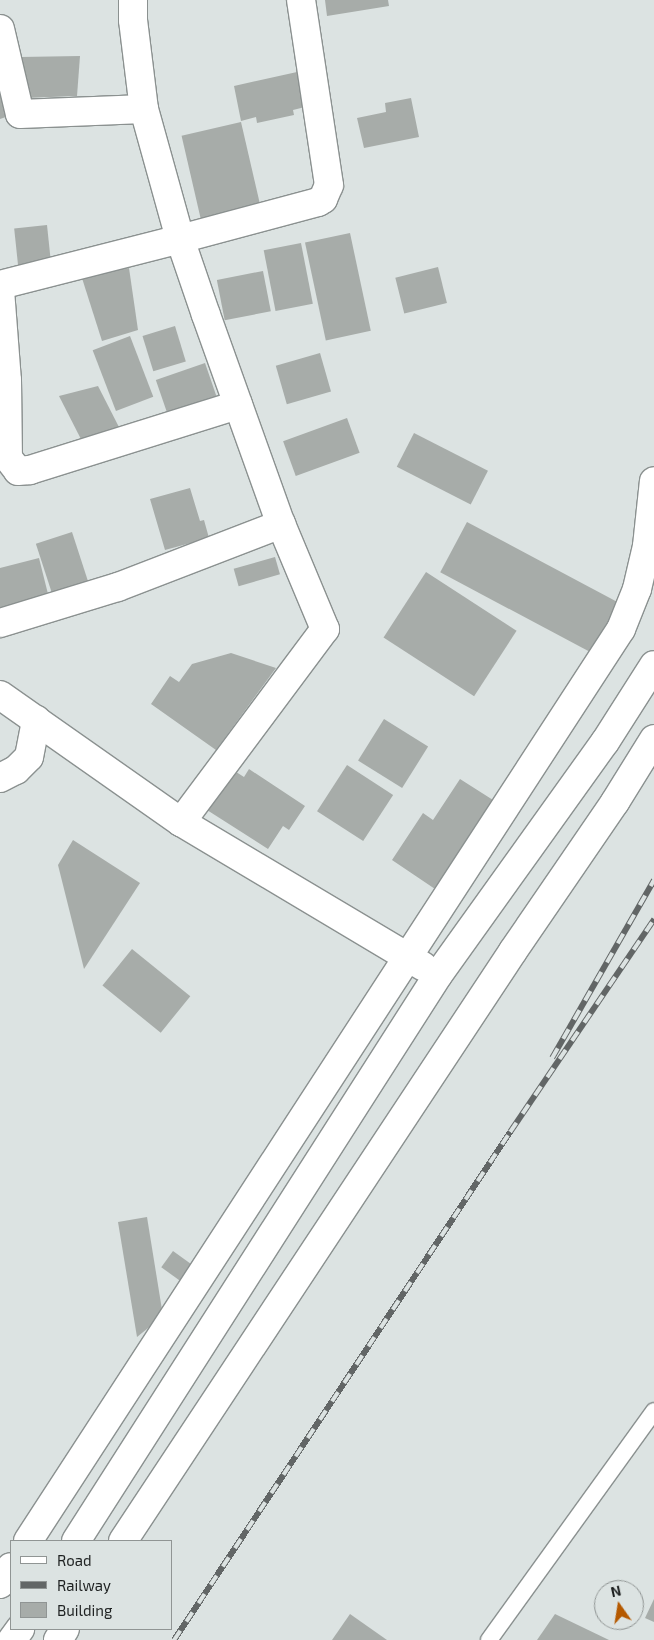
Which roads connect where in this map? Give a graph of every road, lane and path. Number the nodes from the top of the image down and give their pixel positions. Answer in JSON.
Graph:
{"nodes":[{"id":1,"x":133,"y":0,"type":"edge"},
{"id":2,"x":301,"y":0,"type":"edge"},
{"id":3,"x":0,"y":29,"type":"edge"},
{"id":4,"x":144,"y":109,"type":"junction"},
{"id":5,"x":10,"y":120,"type":"edge"},
{"id":6,"x":180,"y":239,"type":"junction"},
{"id":7,"x":0,"y":285,"type":"edge"},
{"id":8,"x":0,"y":290,"type":"edge"},
{"id":9,"x":3,"y":364,"type":"edge"},
{"id":10,"x":238,"y":404,"type":"junction"},
{"id":11,"x":654,"y":481,"type":"edge"},
{"id":12,"x":282,"y":524,"type":"junction"},
{"id":13,"x":0,"y":623,"type":"edge"},
{"id":14,"x":654,"y":665,"type":"edge"},
{"id":15,"x":0,"y":695,"type":"edge"},
{"id":16,"x":36,"y":720,"type":"junction"},
{"id":17,"x":654,"y":739,"type":"edge"},
{"id":18,"x":0,"y":778,"type":"edge"},
{"id":19,"x":181,"y":822,"type":"junction"},
{"id":20,"x":408,"y":957,"type":"junction"},
{"id":21,"x":438,"y":975,"type":"junction"},
{"id":22,"x":654,"y":1411,"type":"edge"},
{"id":23,"x":29,"y":1540,"type":"edge"},
{"id":24,"x":77,"y":1540,"type":"edge"},
{"id":25,"x":124,"y":1540,"type":"edge"},
{"id":26,"x":10,"y":1568,"type":"edge"},
{"id":27,"x":0,"y":1584,"type":"edge"},
{"id":28,"x":489,"y":1640,"type":"edge"}],
"edges":[{"from":1,"to":4,"type":"street"},
{"from":2,"to":6,"type":"street"},
{"from":3,"to":5,"type":"street"},
{"from":4,"to":5,"type":"street"},
{"from":4,"to":6,"type":"street"},
{"from":6,"to":7,"type":"street"},
{"from":6,"to":10,"type":"street"},
{"from":8,"to":9,"type":"street"},
{"from":9,"to":10,"type":"street"},
{"from":10,"to":12,"type":"street"},
{"from":11,"to":20,"type":"street"},
{"from":12,"to":13,"type":"street"},
{"from":12,"to":19,"type":"street"},
{"from":14,"to":21,"type":"street"},
{"from":15,"to":16,"type":"street"},
{"from":16,"to":18,"type":"street"},
{"from":16,"to":19,"type":"street"},
{"from":17,"to":25,"type":"street"},
{"from":19,"to":20,"type":"street"},
{"from":20,"to":21,"type":"street"},
{"from":20,"to":23,"type":"street"},
{"from":21,"to":24,"type":"street"},
{"from":22,"to":28,"type":"lane"},
{"from":26,"to":27,"type":"street"}]}
